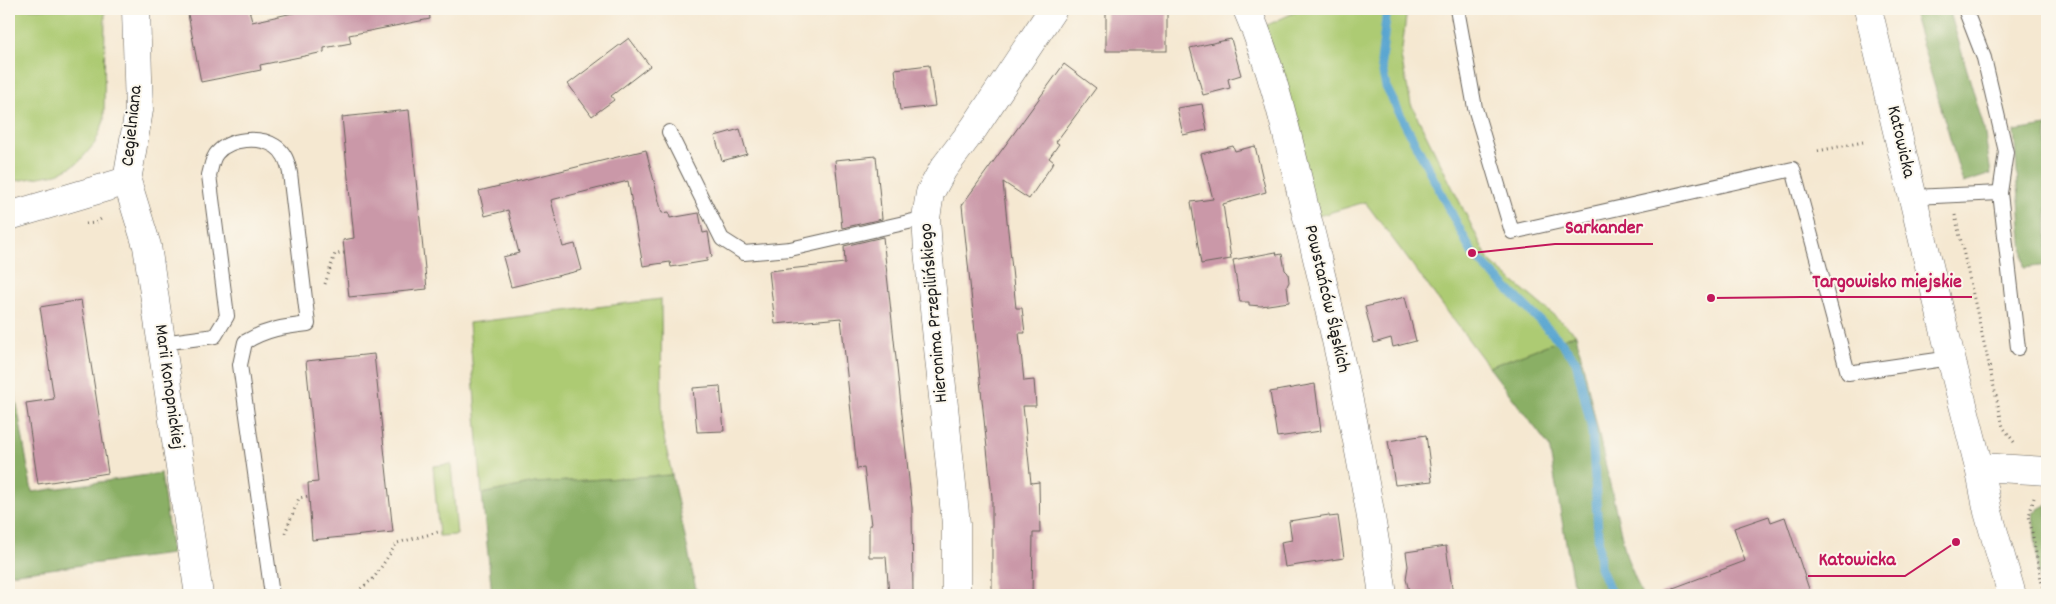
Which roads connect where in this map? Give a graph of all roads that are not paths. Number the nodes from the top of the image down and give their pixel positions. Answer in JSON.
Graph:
{"nodes":[{"id":1,"x":136,"y":9,"type":"edge"},
{"id":2,"x":1053,"y":9,"type":"edge"},
{"id":3,"x":1247,"y":9,"type":"edge"},
{"id":4,"x":1456,"y":9,"type":"edge"},
{"id":5,"x":1868,"y":9,"type":"edge"},
{"id":6,"x":1965,"y":9,"type":"edge"},
{"id":7,"x":669,"y":132,"type":"dead end"},
{"id":8,"x":127,"y":181,"type":"junction"},
{"id":9,"x":2000,"y":193,"type":"junction"},
{"id":10,"x":1913,"y":197,"type":"junction"},
{"id":11,"x":9,"y":216,"type":"edge"},
{"id":12,"x":926,"y":218,"type":"junction"},
{"id":13,"x":162,"y":343,"type":"junction"},
{"id":14,"x":2018,"y":348,"type":"dead end"},
{"id":15,"x":1951,"y":358,"type":"junction"},
{"id":16,"x":1979,"y":467,"type":"junction"},
{"id":17,"x":2044,"y":483,"type":"edge"},
{"id":18,"x":199,"y":595,"type":"edge"},
{"id":19,"x":272,"y":595,"type":"edge"},
{"id":20,"x":956,"y":595,"type":"edge"},
{"id":21,"x":1383,"y":595,"type":"edge"},
{"id":22,"x":2012,"y":595,"type":"edge"}],
"edges":[{"from":1,"to":8,"type":"street","name":"Cegielniana"},
{"from":2,"to":12,"type":"street","name":"Hieronima Przepilińskiego"},
{"from":3,"to":21,"type":"street","name":"Powstańców Śląskich"},
{"from":4,"to":15,"type":"lane"},
{"from":5,"to":10,"type":"street","name":"Katowicka"},
{"from":6,"to":9,"type":"lane"},
{"from":7,"to":12,"type":"lane"},
{"from":8,"to":11,"type":"street","name":"Cegielniana"},
{"from":8,"to":13,"type":"street","name":"Marii Konopnickiej"},
{"from":9,"to":10,"type":"lane"},
{"from":9,"to":14,"type":"lane"},
{"from":10,"to":15,"type":"street","name":"Katowicka"},
{"from":12,"to":20,"type":"street","name":"Hieronima Przepilińskiego"},
{"from":13,"to":18,"type":"street","name":"Marii Konopnickiej"},
{"from":13,"to":19,"type":"lane"},
{"from":15,"to":16,"type":"street","name":"Katowicka"},
{"from":16,"to":17,"type":"street"},
{"from":16,"to":22,"type":"street","name":"Katowicka"}]}
